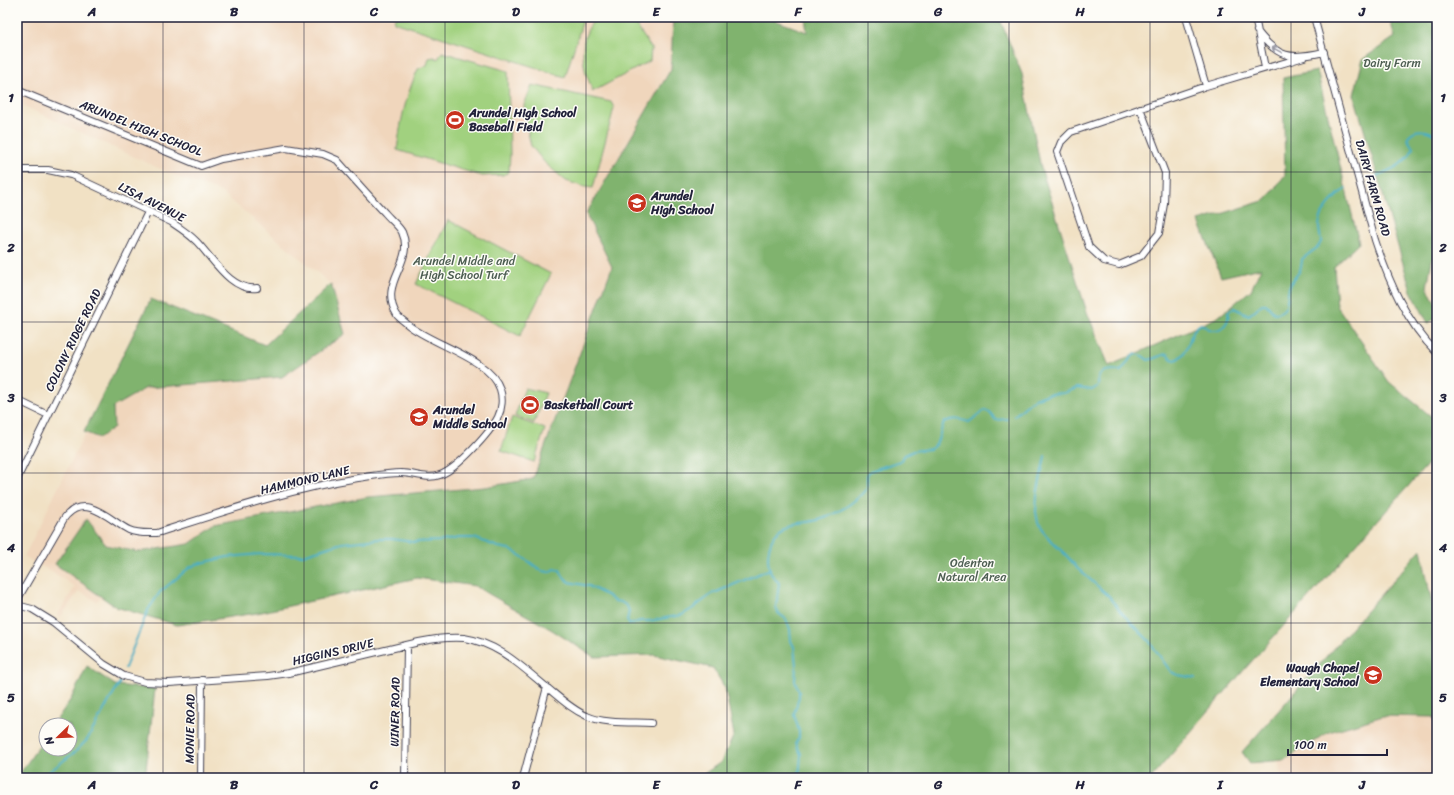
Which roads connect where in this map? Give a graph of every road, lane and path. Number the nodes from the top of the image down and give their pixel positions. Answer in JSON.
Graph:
{"nodes":[{"id":1,"x":1186,"y":17,"type":"edge"},
{"id":2,"x":1255,"y":17,"type":"edge"},
{"id":3,"x":1314,"y":17,"type":"edge"},
{"id":4,"x":1257,"y":30,"type":"junction"},
{"id":5,"x":1324,"y":52,"type":"junction"},
{"id":6,"x":1304,"y":57,"type":"junction"},
{"id":7,"x":1265,"y":68,"type":"junction"},
{"id":8,"x":1206,"y":86,"type":"junction"},
{"id":9,"x":17,"y":90,"type":"edge"},
{"id":10,"x":1140,"y":108,"type":"junction"},
{"id":11,"x":17,"y":170,"type":"edge"},
{"id":12,"x":148,"y":212,"type":"junction"},
{"id":13,"x":257,"y":288,"type":"dead end"},
{"id":14,"x":397,"y":316,"type":"joint"},
{"id":15,"x":1437,"y":354,"type":"edge"},
{"id":16,"x":17,"y":400,"type":"edge"},
{"id":17,"x":48,"y":415,"type":"junction"},
{"id":18,"x":17,"y":479,"type":"edge"},
{"id":19,"x":17,"y":597,"type":"edge"},
{"id":20,"x":17,"y":605,"type":"edge"},
{"id":21,"x":407,"y":646,"type":"junction"},
{"id":22,"x":202,"y":680,"type":"junction"},
{"id":23,"x":546,"y":687,"type":"junction"},
{"id":24,"x":651,"y":723,"type":"dead end"},
{"id":25,"x":201,"y":778,"type":"edge"},
{"id":26,"x":405,"y":778,"type":"edge"},
{"id":27,"x":523,"y":778,"type":"edge"}],
"edges":[{"from":1,"to":8,"type":"street"},
{"from":2,"to":4,"type":"street"},
{"from":3,"to":5,"type":"street","name":"DAIRY FARM ROAD"},
{"from":6,"to":4,"type":"street","one_way":true},
{"from":4,"to":7,"type":"street"},
{"from":5,"to":6,"type":"street"},
{"from":5,"to":15,"type":"street","name":"DAIRY FARM ROAD"},
{"from":6,"to":7,"type":"street"},
{"from":7,"to":8,"type":"street"},
{"from":8,"to":10,"type":"street"},
{"from":9,"to":14,"type":"street","name":"ARUNDEL HIGH SCHOOL"},
{"from":10,"to":10,"type":"street"},
{"from":11,"to":12,"type":"street","name":"LISA AVENUE"},
{"from":12,"to":13,"type":"street","name":"LISA AVENUE"},
{"from":12,"to":17,"type":"street","name":"COLONY RIDGE ROAD"},
{"from":14,"to":19,"type":"street","name":"HAMMOND LANE"},
{"from":16,"to":17,"type":"street"},
{"from":17,"to":18,"type":"street","name":"COLONY RIDGE ROAD"},
{"from":20,"to":22,"type":"street","name":"HIGGINS DRIVE"},
{"from":21,"to":22,"type":"street","name":"HIGGINS DRIVE"},
{"from":21,"to":23,"type":"street","name":"HIGGINS DRIVE"},
{"from":21,"to":26,"type":"street","name":"WINER ROAD"},
{"from":22,"to":25,"type":"street","name":"MONIE ROAD"},
{"from":23,"to":24,"type":"street","name":"HIGGINS DRIVE"},
{"from":23,"to":27,"type":"street"}]}
